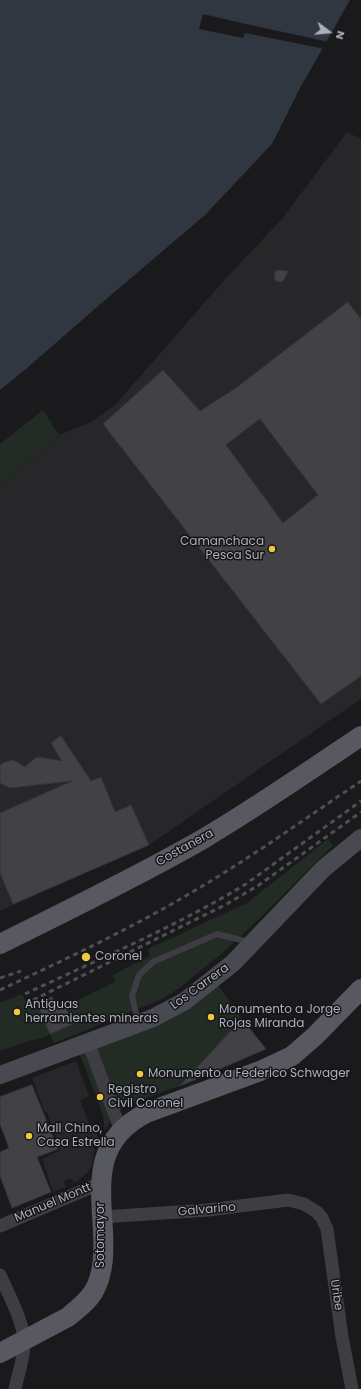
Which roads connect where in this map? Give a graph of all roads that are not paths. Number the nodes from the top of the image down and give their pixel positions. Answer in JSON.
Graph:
{"nodes":[{"id":1,"x":361,"y":736,"type":"edge"},
{"id":2,"x":361,"y":838,"type":"edge"},
{"id":3,"x":253,"y":943,"type":"junction"},
{"id":4,"x":0,"y":944,"type":"edge"},
{"id":5,"x":361,"y":989,"type":"edge"},
{"id":6,"x":138,"y":1023,"type":"junction"},
{"id":7,"x":88,"y":1042,"type":"junction"},
{"id":8,"x":0,"y":1075,"type":"edge"},
{"id":9,"x":121,"y":1131,"type":"junction"},
{"id":10,"x":101,"y":1183,"type":"junction"},
{"id":11,"x":310,"y":1207,"type":"joint"},
{"id":12,"x":102,"y":1217,"type":"junction"},
{"id":13,"x":0,"y":1226,"type":"edge"},
{"id":14,"x":0,"y":1275,"type":"edge"},
{"id":15,"x":24,"y":1340,"type":"junction"},
{"id":16,"x":0,"y":1353,"type":"edge"},
{"id":17,"x":15,"y":1389,"type":"edge"},
{"id":18,"x":352,"y":1389,"type":"edge"}],
"edges":[{"from":1,"to":4,"type":"main road","name":"Costanera"},
{"from":2,"to":3,"type":"main road","name":"Los Carrera"},
{"from":3,"to":6,"type":"main road","name":"Los Carrera"},
{"from":3,"to":6,"type":"lane"},
{"from":5,"to":9,"type":"main road","name":"Manuel Montt"},
{"from":6,"to":7,"type":"main road","name":"Los Carrera"},
{"from":7,"to":8,"type":"main road","name":"Los Carrera"},
{"from":7,"to":9,"type":"street"},
{"from":9,"to":10,"type":"main road","name":"Manuel Montt"},
{"from":10,"to":12,"type":"main road","name":"Sotomayor"},
{"from":10,"to":13,"type":"street","name":"Manuel Montt"},
{"from":11,"to":12,"type":"street","name":"Galvarino"},
{"from":11,"to":18,"type":"street","name":"Uribe"},
{"from":12,"to":15,"type":"main road","name":"Sotomayor"},
{"from":14,"to":15,"type":"street"},
{"from":15,"to":16,"type":"main road","name":"Sotomayor"},
{"from":15,"to":17,"type":"street"}]}
